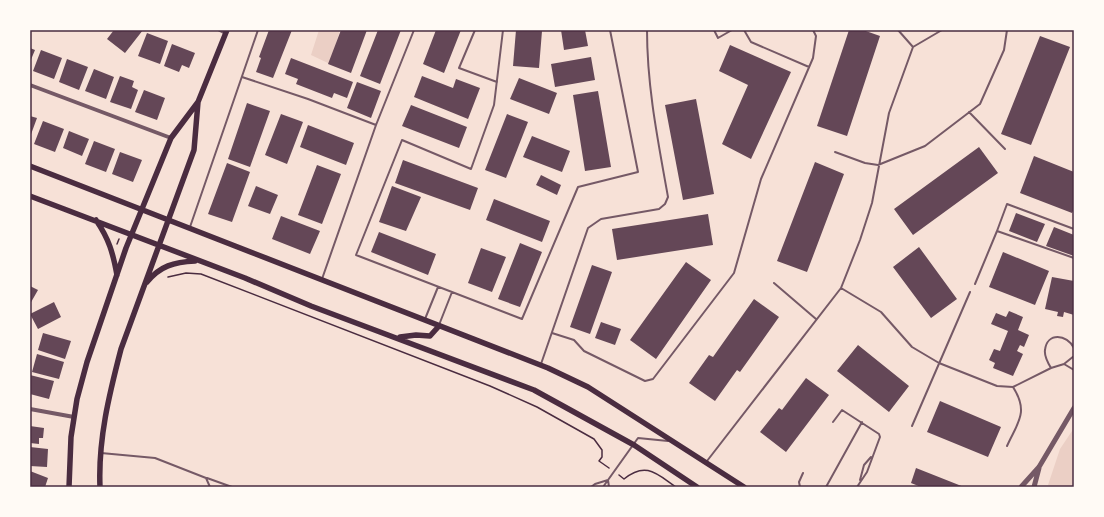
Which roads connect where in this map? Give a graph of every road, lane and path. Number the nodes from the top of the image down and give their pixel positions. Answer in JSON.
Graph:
{"nodes":[{"id":1,"x":220,"y":30,"type":"edge"},
{"id":2,"x":258,"y":30,"type":"edge"},
{"id":3,"x":414,"y":30,"type":"edge"},
{"id":4,"x":475,"y":30,"type":"edge"},
{"id":5,"x":503,"y":30,"type":"edge"},
{"id":6,"x":610,"y":30,"type":"edge"},
{"id":7,"x":647,"y":30,"type":"edge"},
{"id":8,"x":714,"y":30,"type":"edge"},
{"id":9,"x":732,"y":30,"type":"edge"},
{"id":10,"x":744,"y":30,"type":"edge"},
{"id":11,"x":813,"y":30,"type":"edge"},
{"id":12,"x":898,"y":30,"type":"edge"},
{"id":13,"x":942,"y":30,"type":"edge"},
{"id":14,"x":1007,"y":30,"type":"edge"},
{"id":15,"x":227,"y":31,"type":"edge"},
{"id":16,"x":913,"y":46,"type":"junction"},
{"id":17,"x":809,"y":67,"type":"junction"},
{"id":18,"x":242,"y":77,"type":"junction"},
{"id":19,"x":498,"y":82,"type":"junction"},
{"id":20,"x":30,"y":85,"type":"edge"},
{"id":21,"x":198,"y":102,"type":"junction"},
{"id":22,"x":969,"y":112,"type":"junction"},
{"id":23,"x":376,"y":126,"type":"junction"},
{"id":24,"x":171,"y":138,"type":"junction"},
{"id":25,"x":1005,"y":149,"type":"dead end"},
{"id":26,"x":835,"y":152,"type":"dead end"},
{"id":27,"x":878,"y":165,"type":"junction"},
{"id":28,"x":30,"y":166,"type":"edge"},
{"id":29,"x":30,"y":196,"type":"edge"},
{"id":30,"x":140,"y":210,"type":"junction"},
{"id":31,"x":96,"y":220,"type":"junction"},
{"id":32,"x":167,"y":221,"type":"junction"},
{"id":33,"x":190,"y":229,"type":"junction"},
{"id":34,"x":1074,"y":229,"type":"edge"},
{"id":35,"x":997,"y":231,"type":"junction"},
{"id":36,"x":131,"y":234,"type":"junction"},
{"id":37,"x":119,"y":239,"type":"dead end"},
{"id":38,"x":117,"y":244,"type":"dead end"},
{"id":39,"x":158,"y":245,"type":"junction"},
{"id":40,"x":1074,"y":258,"type":"edge"},
{"id":41,"x":197,"y":260,"type":"junction"},
{"id":42,"x":117,"y":276,"type":"junction"},
{"id":43,"x":168,"y":277,"type":"dead end"},
{"id":44,"x":321,"y":280,"type":"junction"},
{"id":45,"x":774,"y":283,"type":"dead end"},
{"id":46,"x":975,"y":284,"type":"dead end"},
{"id":47,"x":144,"y":286,"type":"junction"},
{"id":48,"x":438,"y":287,"type":"junction"},
{"id":49,"x":841,"y":288,"type":"junction"},
{"id":50,"x":452,"y":292,"type":"junction"},
{"id":51,"x":970,"y":292,"type":"dead end"},
{"id":52,"x":816,"y":319,"type":"junction"},
{"id":53,"x":425,"y":321,"type":"junction"},
{"id":54,"x":439,"y":326,"type":"junction"},
{"id":55,"x":552,"y":332,"type":"junction"},
{"id":56,"x":398,"y":338,"type":"junction"},
{"id":57,"x":1074,"y":349,"type":"edge"},
{"id":58,"x":1074,"y":356,"type":"edge"},
{"id":59,"x":939,"y":363,"type":"junction"},
{"id":60,"x":1064,"y":364,"type":"junction"},
{"id":61,"x":541,"y":365,"type":"junction"},
{"id":62,"x":1051,"y":368,"type":"junction"},
{"id":63,"x":1074,"y":370,"type":"edge"},
{"id":64,"x":1013,"y":387,"type":"junction"},
{"id":65,"x":1074,"y":408,"type":"edge"},
{"id":66,"x":30,"y":409,"type":"edge"},
{"id":67,"x":74,"y":417,"type":"junction"},
{"id":68,"x":833,"y":422,"type":"dead end"},
{"id":69,"x":862,"y":422,"type":"junction"},
{"id":70,"x":912,"y":426,"type":"dead end"},
{"id":71,"x":674,"y":441,"type":"junction"},
{"id":72,"x":634,"y":445,"type":"junction"},
{"id":73,"x":1007,"y":446,"type":"dead end"},
{"id":74,"x":101,"y":453,"type":"junction"},
{"id":75,"x":871,"y":457,"type":"junction"},
{"id":76,"x":599,"y":461,"type":"dead end"},
{"id":77,"x":706,"y":462,"type":"junction"},
{"id":78,"x":1039,"y":467,"type":"junction"},
{"id":79,"x":804,"y":473,"type":"dead end"},
{"id":80,"x":206,"y":478,"type":"junction"},
{"id":81,"x":624,"y":479,"type":"dead end"},
{"id":82,"x":608,"y":480,"type":"junction"},
{"id":83,"x":860,"y":481,"type":"junction"},
{"id":84,"x":69,"y":487,"type":"edge"},
{"id":85,"x":100,"y":487,"type":"edge"},
{"id":86,"x":210,"y":487,"type":"edge"},
{"id":87,"x":232,"y":487,"type":"edge"},
{"id":88,"x":591,"y":487,"type":"edge"},
{"id":89,"x":603,"y":487,"type":"edge"},
{"id":90,"x":609,"y":487,"type":"edge"},
{"id":91,"x":676,"y":487,"type":"edge"},
{"id":92,"x":697,"y":487,"type":"edge"},
{"id":93,"x":744,"y":487,"type":"edge"},
{"id":94,"x":800,"y":487,"type":"edge"},
{"id":95,"x":826,"y":487,"type":"edge"},
{"id":96,"x":857,"y":487,"type":"edge"},
{"id":97,"x":1021,"y":487,"type":"edge"},
{"id":98,"x":1034,"y":487,"type":"edge"}],
"edges":[{"from":1,"to":15,"type":"street"},
{"from":2,"to":18,"type":"lane"},
{"from":3,"to":23,"type":"lane"},
{"from":4,"to":19,"type":"lane"},
{"from":5,"to":19,"type":"lane"},
{"from":6,"to":50,"type":"lane"},
{"from":7,"to":55,"type":"lane"},
{"from":8,"to":9,"type":"lane"},
{"from":10,"to":17,"type":"lane"},
{"from":11,"to":17,"type":"lane"},
{"from":12,"to":16,"type":"lane"},
{"from":13,"to":16,"type":"lane"},
{"from":14,"to":22,"type":"lane"},
{"from":15,"to":21,"type":"main road"},
{"from":16,"to":27,"type":"lane"},
{"from":17,"to":55,"type":"lane"},
{"from":18,"to":23,"type":"lane"},
{"from":18,"to":33,"type":"lane"},
{"from":19,"to":48,"type":"lane"},
{"from":20,"to":24,"type":"street"},
{"from":21,"to":24,"type":"main road"},
{"from":21,"to":32,"type":"main road"},
{"from":22,"to":25,"type":"lane"},
{"from":22,"to":27,"type":"lane"},
{"from":23,"to":44,"type":"lane"},
{"from":24,"to":30,"type":"main road"},
{"from":26,"to":27,"type":"lane"},
{"from":27,"to":49,"type":"lane"},
{"from":28,"to":30,"type":"main road"},
{"from":29,"to":31,"type":"main road"},
{"from":30,"to":32,"type":"main road"},
{"from":30,"to":36,"type":"main road"},
{"from":31,"to":36,"type":"main road"},
{"from":31,"to":42,"type":"main road"},
{"from":32,"to":33,"type":"main road"},
{"from":32,"to":39,"type":"main road"},
{"from":33,"to":44,"type":"main road"},
{"from":34,"to":35,"type":"lane"},
{"from":35,"to":40,"type":"lane"},
{"from":35,"to":46,"type":"lane"},
{"from":36,"to":39,"type":"main road"},
{"from":36,"to":42,"type":"main road"},
{"from":37,"to":38,"type":"path"},
{"from":39,"to":41,"type":"main road"},
{"from":39,"to":47,"type":"main road"},
{"from":41,"to":47,"type":"main road"},
{"from":41,"to":56,"type":"main road"},
{"from":42,"to":67,"type":"main road"},
{"from":43,"to":76,"type":"path"},
{"from":44,"to":53,"type":"main road"},
{"from":45,"to":52,"type":"lane"},
{"from":47,"to":74,"type":"main road"},
{"from":48,"to":50,"type":"lane"},
{"from":48,"to":53,"type":"lane"},
{"from":49,"to":52,"type":"lane"},
{"from":49,"to":59,"type":"lane"},
{"from":50,"to":54,"type":"lane"},
{"from":51,"to":59,"type":"lane"},
{"from":52,"to":77,"type":"lane"},
{"from":53,"to":54,"type":"main road"},
{"from":54,"to":56,"type":"main road"},
{"from":54,"to":61,"type":"main road"},
{"from":55,"to":61,"type":"lane"},
{"from":56,"to":72,"type":"main road"},
{"from":57,"to":58,"type":"lane"},
{"from":57,"to":62,"type":"lane"},
{"from":58,"to":60,"type":"lane"},
{"from":59,"to":64,"type":"lane"},
{"from":59,"to":70,"type":"lane"},
{"from":60,"to":62,"type":"lane"},
{"from":60,"to":63,"type":"lane"},
{"from":61,"to":71,"type":"main road"},
{"from":62,"to":64,"type":"lane"},
{"from":64,"to":73,"type":"lane"},
{"from":65,"to":78,"type":"street"},
{"from":66,"to":67,"type":"street"},
{"from":67,"to":84,"type":"main road"},
{"from":68,"to":69,"type":"lane"},
{"from":69,"to":75,"type":"lane"},
{"from":69,"to":95,"type":"lane"},
{"from":71,"to":72,"type":"lane"},
{"from":71,"to":77,"type":"main road"},
{"from":72,"to":82,"type":"lane"},
{"from":72,"to":92,"type":"main road"},
{"from":74,"to":80,"type":"lane"},
{"from":74,"to":85,"type":"main road"},
{"from":75,"to":83,"type":"lane"},
{"from":75,"to":83,"type":"lane"},
{"from":77,"to":93,"type":"main road"},
{"from":78,"to":97,"type":"street"},
{"from":78,"to":98,"type":"street"},
{"from":79,"to":94,"type":"lane"},
{"from":80,"to":86,"type":"lane"},
{"from":80,"to":87,"type":"lane"},
{"from":81,"to":91,"type":"path"},
{"from":82,"to":88,"type":"lane"},
{"from":82,"to":89,"type":"lane"},
{"from":82,"to":90,"type":"lane"},
{"from":83,"to":96,"type":"lane"}]}
